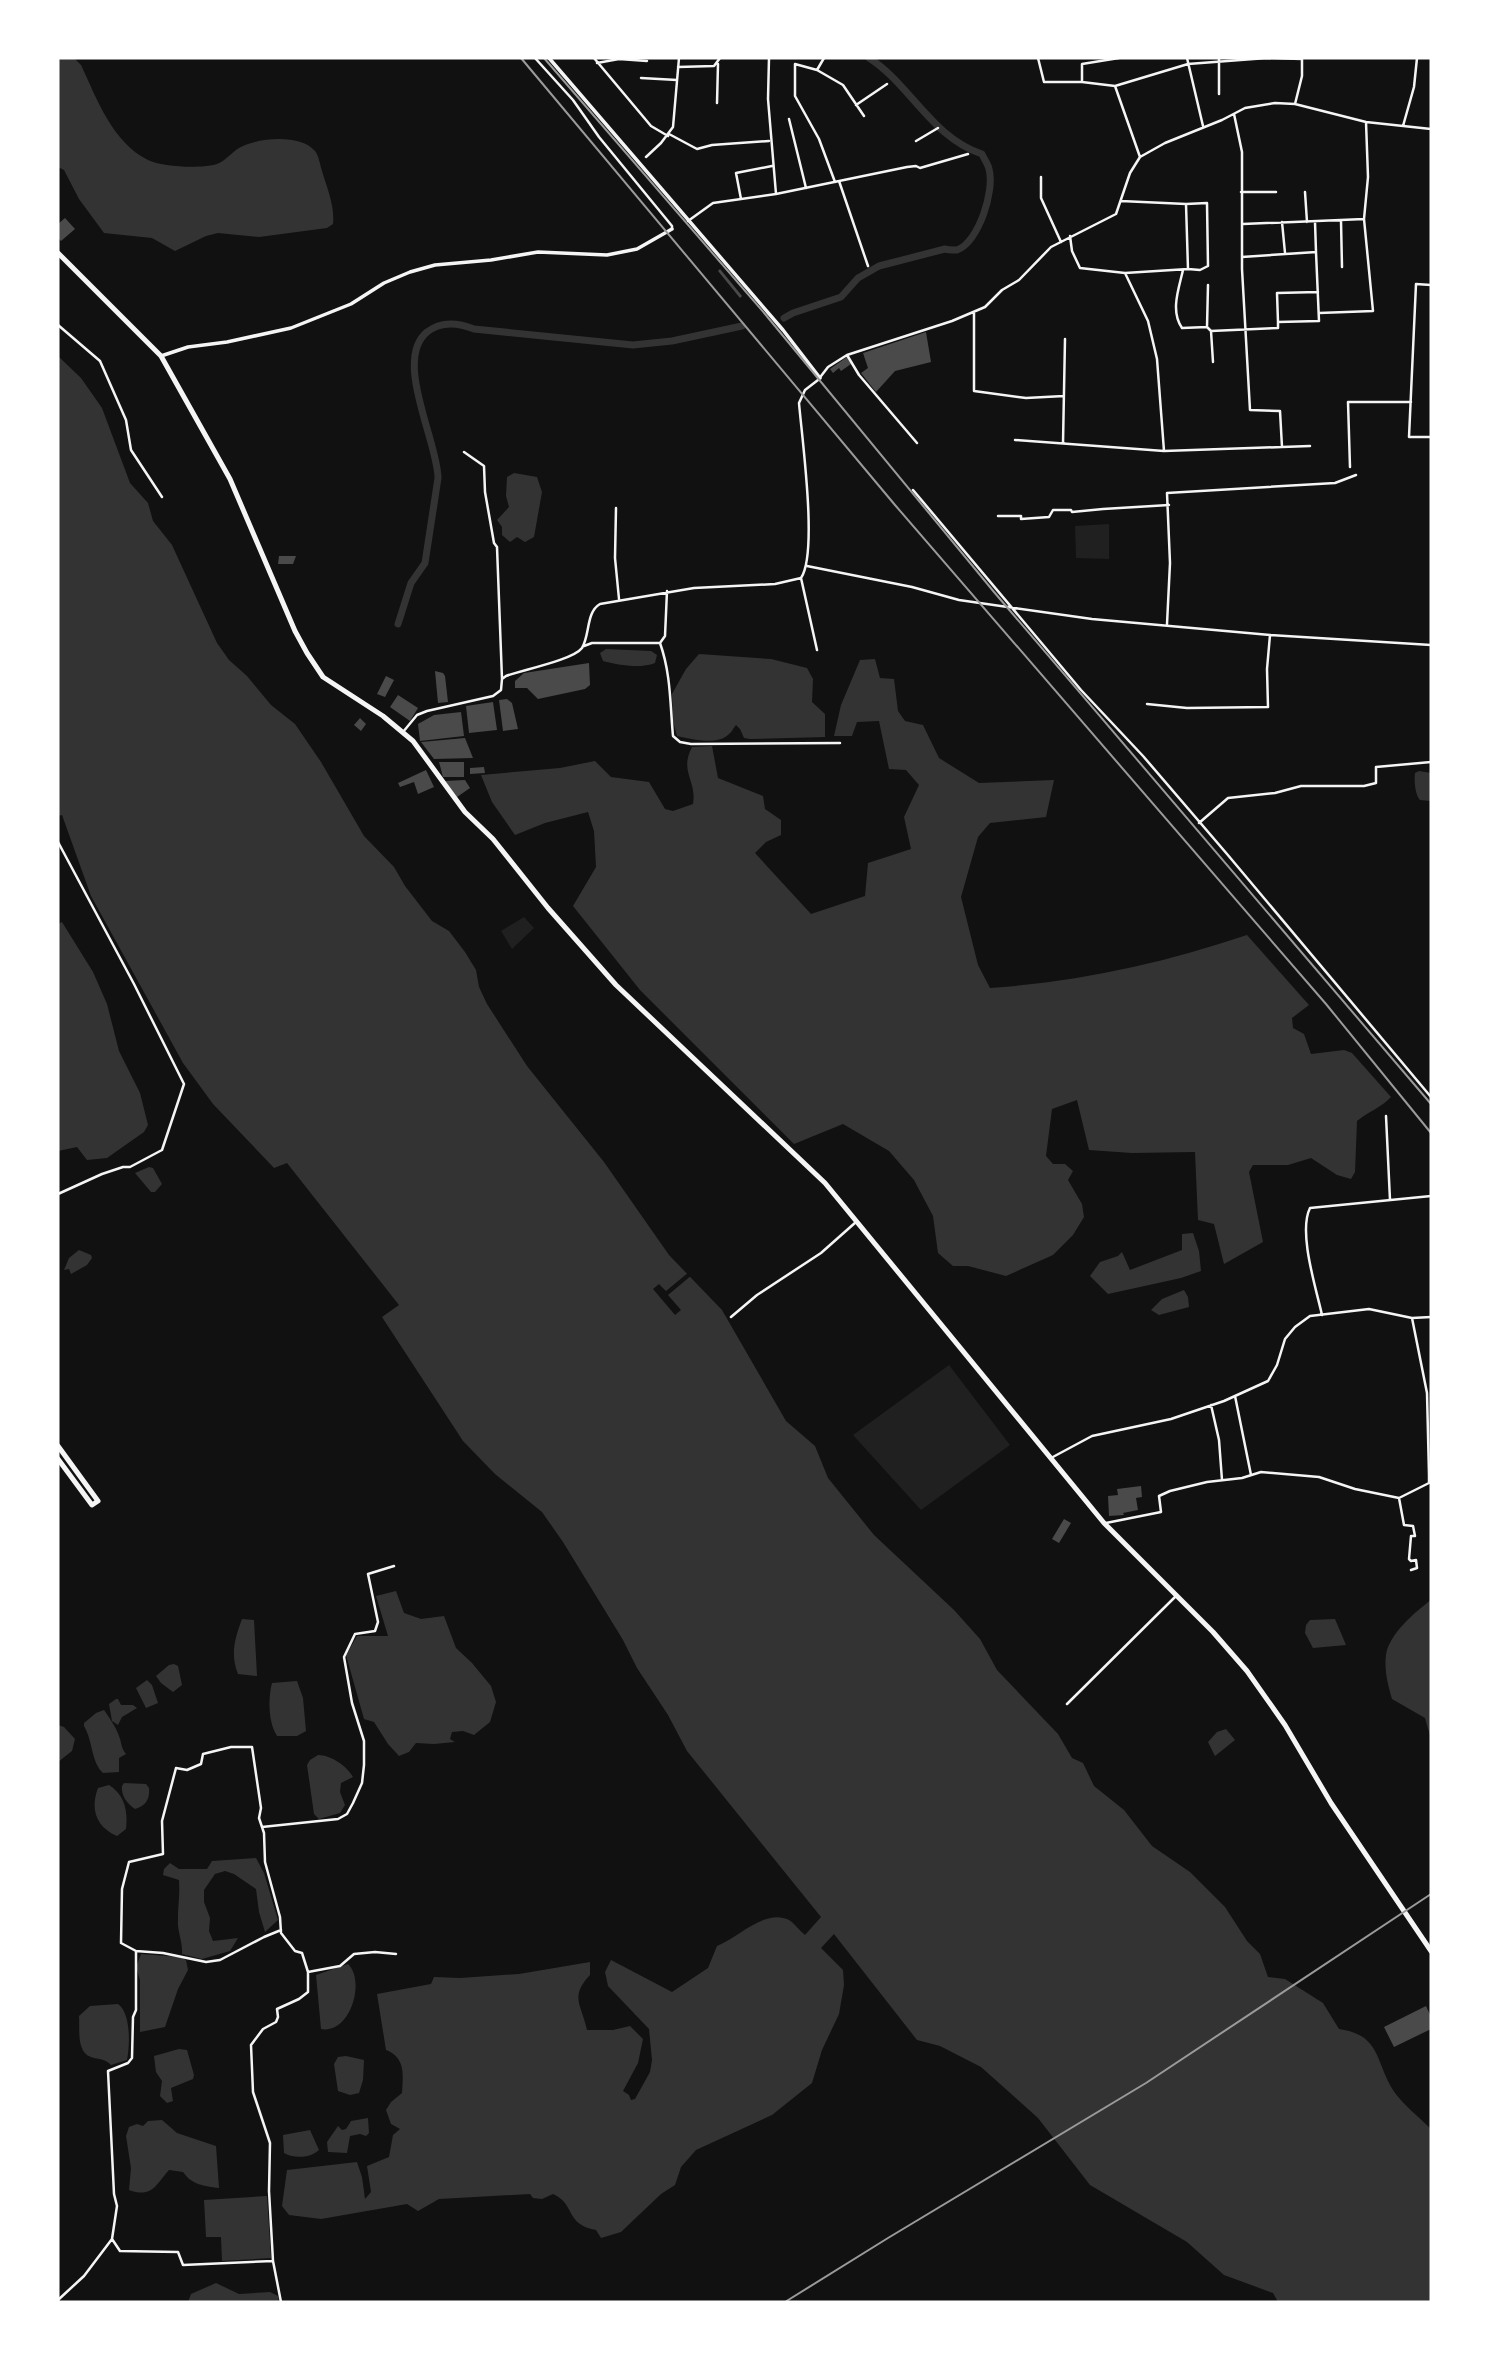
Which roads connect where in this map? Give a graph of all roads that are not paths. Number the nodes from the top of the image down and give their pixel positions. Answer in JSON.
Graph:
{"nodes":[{"id":1,"x":535,"y":58,"type":"edge"},
{"id":2,"x":549,"y":58,"type":"edge"},
{"id":3,"x":594,"y":58,"type":"edge"},
{"id":4,"x":679,"y":58,"type":"edge"},
{"id":5,"x":720,"y":58,"type":"edge"},
{"id":6,"x":769,"y":58,"type":"edge"},
{"id":7,"x":824,"y":58,"type":"edge"},
{"id":8,"x":1038,"y":58,"type":"edge"},
{"id":9,"x":1119,"y":58,"type":"edge"},
{"id":10,"x":1187,"y":58,"type":"edge"},
{"id":11,"x":1267,"y":58,"type":"edge"},
{"id":12,"x":1417,"y":58,"type":"edge"},
{"id":13,"x":611,"y":59,"type":"edge"},
{"id":14,"x":1219,"y":60,"type":"edge"},
{"id":15,"x":647,"y":61,"type":"dead end"},
{"id":16,"x":597,"y":63,"type":"junction"},
{"id":17,"x":718,"y":64,"type":"junction"},
{"id":18,"x":1188,"y":64,"type":"junction"},
{"id":19,"x":678,"y":67,"type":"junction"},
{"id":20,"x":817,"y":70,"type":"junction"},
{"id":21,"x":641,"y":78,"type":"dead end"},
{"id":22,"x":677,"y":80,"type":"junction"},
{"id":23,"x":1082,"y":82,"type":"junction"},
{"id":24,"x":887,"y":84,"type":"dead end"},
{"id":25,"x":1115,"y":86,"type":"junction"},
{"id":26,"x":1219,"y":94,"type":"dead end"},
{"id":27,"x":717,"y":103,"type":"dead end"},
{"id":28,"x":1295,"y":104,"type":"junction"},
{"id":29,"x":856,"y":105,"type":"junction"},
{"id":30,"x":1234,"y":114,"type":"junction"},
{"id":31,"x":863,"y":117,"type":"dead end"},
{"id":32,"x":789,"y":118,"type":"dead end"},
{"id":33,"x":1366,"y":122,"type":"junction"},
{"id":34,"x":1203,"y":127,"type":"junction"},
{"id":35,"x":1403,"y":127,"type":"junction"},
{"id":36,"x":938,"y":128,"type":"dead end"},
{"id":37,"x":1431,"y":130,"type":"edge"},
{"id":38,"x":668,"y":135,"type":"junction"},
{"id":39,"x":771,"y":141,"type":"junction"},
{"id":40,"x":916,"y":141,"type":"dead end"},
{"id":41,"x":968,"y":154,"type":"dead end"},
{"id":42,"x":1140,"y":156,"type":"junction"},
{"id":43,"x":646,"y":157,"type":"dead end"},
{"id":44,"x":773,"y":166,"type":"junction"},
{"id":45,"x":1041,"y":177,"type":"dead end"},
{"id":46,"x":837,"y":181,"type":"junction"},
{"id":47,"x":806,"y":188,"type":"junction"},
{"id":48,"x":1241,"y":192,"type":"junction"},
{"id":49,"x":1276,"y":192,"type":"dead end"},
{"id":50,"x":1305,"y":192,"type":"dead end"},
{"id":51,"x":776,"y":194,"type":"junction"},
{"id":52,"x":741,"y":199,"type":"junction"},
{"id":53,"x":1121,"y":201,"type":"junction"},
{"id":54,"x":1186,"y":204,"type":"junction"},
{"id":55,"x":1364,"y":219,"type":"junction"},
{"id":56,"x":688,"y":221,"type":"junction"},
{"id":57,"x":1341,"y":221,"type":"junction"},
{"id":58,"x":1282,"y":222,"type":"junction"},
{"id":59,"x":1307,"y":222,"type":"junction"},
{"id":60,"x":1315,"y":222,"type":"junction"},
{"id":61,"x":1242,"y":224,"type":"junction"},
{"id":62,"x":672,"y":229,"type":"joint"},
{"id":63,"x":1070,"y":236,"type":"junction"},
{"id":64,"x":1060,"y":242,"type":"junction"},
{"id":65,"x":1316,"y":252,"type":"junction"},
{"id":66,"x":58,"y":253,"type":"edge"},
{"id":67,"x":1285,"y":253,"type":"junction"},
{"id":68,"x":1242,"y":257,"type":"junction"},
{"id":69,"x":868,"y":266,"type":"dead end"},
{"id":70,"x":1342,"y":267,"type":"dead end"},
{"id":71,"x":1183,"y":269,"type":"junction"},
{"id":72,"x":1188,"y":269,"type":"junction"},
{"id":73,"x":1125,"y":273,"type":"junction"},
{"id":74,"x":1208,"y":285,"type":"dead end"},
{"id":75,"x":1431,"y":285,"type":"edge"},
{"id":76,"x":1318,"y":292,"type":"junction"},
{"id":77,"x":974,"y":312,"type":"junction"},
{"id":78,"x":1319,"y":313,"type":"junction"},
{"id":79,"x":1278,"y":322,"type":"junction"},
{"id":80,"x":58,"y":325,"type":"edge"},
{"id":81,"x":1207,"y":327,"type":"junction"},
{"id":82,"x":1211,"y":331,"type":"junction"},
{"id":83,"x":1245,"y":331,"type":"junction"},
{"id":84,"x":1065,"y":339,"type":"dead end"},
{"id":85,"x":847,"y":355,"type":"junction"},
{"id":86,"x":162,"y":356,"type":"junction"},
{"id":87,"x":1213,"y":362,"type":"dead end"},
{"id":88,"x":820,"y":378,"type":"junction"},
{"id":89,"x":1064,"y":396,"type":"junction"},
{"id":90,"x":1411,"y":402,"type":"junction"},
{"id":91,"x":1431,"y":437,"type":"edge"},
{"id":92,"x":1016,"y":440,"type":"dead end"},
{"id":93,"x":917,"y":443,"type":"dead end"},
{"id":94,"x":1063,"y":443,"type":"junction"},
{"id":95,"x":1310,"y":446,"type":"dead end"},
{"id":96,"x":1282,"y":447,"type":"junction"},
{"id":97,"x":1164,"y":451,"type":"junction"},
{"id":98,"x":464,"y":452,"type":"dead end"},
{"id":99,"x":1350,"y":467,"type":"dead end"},
{"id":100,"x":1356,"y":475,"type":"dead end"},
{"id":101,"x":913,"y":491,"type":"dead end"},
{"id":102,"x":162,"y":497,"type":"dead end"},
{"id":103,"x":1169,"y":505,"type":"junction"},
{"id":104,"x":616,"y":508,"type":"dead end"},
{"id":105,"x":998,"y":516,"type":"dead end"},
{"id":106,"x":806,"y":566,"type":"junction"},
{"id":107,"x":801,"y":578,"type":"junction"},
{"id":108,"x":667,"y":591,"type":"junction"},
{"id":109,"x":618,"y":600,"type":"junction"},
{"id":110,"x":1012,"y":607,"type":"junction"},
{"id":111,"x":1167,"y":626,"type":"junction"},
{"id":112,"x":1270,"y":635,"type":"junction"},
{"id":113,"x":660,"y":643,"type":"junction"},
{"id":114,"x":1431,"y":645,"type":"edge"},
{"id":115,"x":583,"y":646,"type":"junction"},
{"id":116,"x":817,"y":650,"type":"dead end"},
{"id":117,"x":502,"y":678,"type":"junction"},
{"id":118,"x":1147,"y":704,"type":"dead end"},
{"id":119,"x":403,"y":732,"type":"junction"},
{"id":120,"x":840,"y":743,"type":"dead end"},
{"id":121,"x":1431,"y":762,"type":"edge"},
{"id":122,"x":1199,"y":822,"type":"junction"},
{"id":123,"x":58,"y":842,"type":"edge"},
{"id":124,"x":1431,"y":1097,"type":"edge"},
{"id":125,"x":1387,"y":1116,"type":"dead end"},
{"id":126,"x":58,"y":1194,"type":"edge"},
{"id":127,"x":1431,"y":1196,"type":"edge"},
{"id":128,"x":1390,"y":1200,"type":"junction"},
{"id":129,"x":856,"y":1222,"type":"junction"},
{"id":130,"x":1322,"y":1315,"type":"junction"},
{"id":131,"x":731,"y":1317,"type":"dead end"},
{"id":132,"x":1431,"y":1317,"type":"edge"},
{"id":133,"x":1412,"y":1318,"type":"junction"},
{"id":134,"x":1235,"y":1396,"type":"junction"},
{"id":135,"x":1211,"y":1405,"type":"junction"},
{"id":136,"x":58,"y":1446,"type":"edge"},
{"id":137,"x":1051,"y":1458,"type":"junction"},
{"id":138,"x":58,"y":1459,"type":"edge"},
{"id":139,"x":1251,"y":1475,"type":"junction"},
{"id":140,"x":1222,"y":1480,"type":"junction"},
{"id":141,"x":1399,"y":1498,"type":"junction"},
{"id":142,"x":1104,"y":1523,"type":"junction"},
{"id":143,"x":394,"y":1566,"type":"dead end"},
{"id":144,"x":1411,"y":1570,"type":"dead end"},
{"id":145,"x":1176,"y":1596,"type":"junction"},
{"id":146,"x":1067,"y":1704,"type":"dead end"},
{"id":147,"x":262,"y":1827,"type":"junction"},
{"id":148,"x":281,"y":1930,"type":"junction"},
{"id":149,"x":136,"y":1951,"type":"junction"},
{"id":150,"x":1431,"y":1951,"type":"edge"},
{"id":151,"x":396,"y":1954,"type":"dead end"},
{"id":152,"x":309,"y":1972,"type":"junction"},
{"id":153,"x":112,"y":2239,"type":"junction"},
{"id":154,"x":273,"y":2261,"type":"junction"},
{"id":155,"x":58,"y":2300,"type":"edge"},
{"id":156,"x":281,"y":2302,"type":"edge"}],
"edges":[{"from":1,"to":62,"type":"street"},
{"from":2,"to":56,"type":"street"},
{"from":3,"to":16,"type":"street"},
{"from":4,"to":19,"type":"street"},
{"from":5,"to":17,"type":"street"},
{"from":6,"to":39,"type":"street"},
{"from":7,"to":20,"type":"street"},
{"from":8,"to":23,"type":"street"},
{"from":9,"to":23,"type":"street"},
{"from":10,"to":18,"type":"street"},
{"from":11,"to":14,"type":"street"},
{"from":11,"to":28,"type":"street"},
{"from":12,"to":35,"type":"street"},
{"from":13,"to":15,"type":"street"},
{"from":13,"to":16,"type":"street"},
{"from":14,"to":18,"type":"street"},
{"from":14,"to":26,"type":"street"},
{"from":16,"to":38,"type":"street"},
{"from":17,"to":19,"type":"street"},
{"from":17,"to":27,"type":"street"},
{"from":18,"to":25,"type":"street"},
{"from":18,"to":34,"type":"street"},
{"from":19,"to":22,"type":"street"},
{"from":20,"to":29,"type":"street"},
{"from":20,"to":46,"type":"street"},
{"from":21,"to":22,"type":"street"},
{"from":22,"to":38,"type":"street"},
{"from":23,"to":25,"type":"street"},
{"from":24,"to":29,"type":"street"},
{"from":25,"to":42,"type":"street"},
{"from":28,"to":30,"type":"street"},
{"from":28,"to":33,"type":"street"},
{"from":29,"to":31,"type":"street"},
{"from":30,"to":34,"type":"street"},
{"from":30,"to":48,"type":"street"},
{"from":32,"to":47,"type":"street"},
{"from":33,"to":35,"type":"street"},
{"from":33,"to":55,"type":"street"},
{"from":34,"to":42,"type":"street"},
{"from":35,"to":37,"type":"street"},
{"from":36,"to":40,"type":"street"},
{"from":38,"to":39,"type":"street"},
{"from":38,"to":43,"type":"street"},
{"from":39,"to":44,"type":"street"},
{"from":41,"to":46,"type":"street"},
{"from":42,"to":53,"type":"street"},
{"from":44,"to":51,"type":"street"},
{"from":44,"to":52,"type":"street"},
{"from":45,"to":64,"type":"street"},
{"from":46,"to":47,"type":"street"},
{"from":46,"to":69,"type":"street"},
{"from":47,"to":51,"type":"street"},
{"from":48,"to":49,"type":"street"},
{"from":48,"to":61,"type":"street"},
{"from":50,"to":59,"type":"street"},
{"from":51,"to":52,"type":"street"},
{"from":52,"to":56,"type":"street"},
{"from":53,"to":54,"type":"street"},
{"from":53,"to":63,"type":"street"},
{"from":54,"to":72,"type":"street"},
{"from":54,"to":72,"type":"street"},
{"from":55,"to":57,"type":"street"},
{"from":55,"to":78,"type":"street"},
{"from":56,"to":88,"type":"street"},
{"from":57,"to":60,"type":"street"},
{"from":57,"to":70,"type":"street"},
{"from":58,"to":59,"type":"street"},
{"from":58,"to":61,"type":"street"},
{"from":58,"to":67,"type":"street"},
{"from":59,"to":60,"type":"street"},
{"from":60,"to":65,"type":"street"},
{"from":61,"to":68,"type":"street"},
{"from":62,"to":86,"type":"street"},
{"from":63,"to":64,"type":"street"},
{"from":63,"to":73,"type":"street"},
{"from":64,"to":77,"type":"street"},
{"from":65,"to":67,"type":"street"},
{"from":65,"to":76,"type":"street"},
{"from":66,"to":86,"type":"highway"},
{"from":67,"to":68,"type":"street"},
{"from":68,"to":83,"type":"street"},
{"from":71,"to":72,"type":"street"},
{"from":71,"to":73,"type":"street"},
{"from":71,"to":81,"type":"street"},
{"from":73,"to":97,"type":"street"},
{"from":74,"to":81,"type":"street"},
{"from":75,"to":90,"type":"street"},
{"from":76,"to":78,"type":"street"},
{"from":76,"to":79,"type":"street"},
{"from":77,"to":85,"type":"street"},
{"from":77,"to":89,"type":"street"},
{"from":78,"to":79,"type":"street"},
{"from":79,"to":83,"type":"street"},
{"from":80,"to":102,"type":"street"},
{"from":81,"to":82,"type":"street"},
{"from":82,"to":83,"type":"street"},
{"from":82,"to":87,"type":"street"},
{"from":83,"to":96,"type":"street"},
{"from":84,"to":89,"type":"street"},
{"from":85,"to":88,"type":"street"},
{"from":85,"to":93,"type":"street"},
{"from":86,"to":119,"type":"highway"},
{"from":88,"to":106,"type":"street"},
{"from":89,"to":94,"type":"street"},
{"from":90,"to":91,"type":"street"},
{"from":90,"to":99,"type":"street"},
{"from":92,"to":94,"type":"street"},
{"from":94,"to":97,"type":"street"},
{"from":95,"to":96,"type":"street"},
{"from":96,"to":97,"type":"street"},
{"from":98,"to":117,"type":"street"},
{"from":100,"to":103,"type":"street"},
{"from":101,"to":110,"type":"street"},
{"from":103,"to":105,"type":"street"},
{"from":103,"to":111,"type":"street"},
{"from":104,"to":109,"type":"street"},
{"from":106,"to":107,"type":"street"},
{"from":106,"to":110,"type":"street"},
{"from":107,"to":108,"type":"street"},
{"from":107,"to":116,"type":"street"},
{"from":108,"to":109,"type":"street"},
{"from":108,"to":113,"type":"street"},
{"from":109,"to":115,"type":"street"},
{"from":110,"to":111,"type":"street"},
{"from":110,"to":122,"type":"street"},
{"from":111,"to":112,"type":"street"},
{"from":112,"to":114,"type":"street"},
{"from":112,"to":118,"type":"street"},
{"from":113,"to":115,"type":"street"},
{"from":113,"to":120,"type":"street"},
{"from":115,"to":117,"type":"street"},
{"from":117,"to":119,"type":"street"},
{"from":119,"to":129,"type":"highway"},
{"from":121,"to":122,"type":"street"},
{"from":122,"to":124,"type":"street"},
{"from":123,"to":126,"type":"street"},
{"from":125,"to":128,"type":"street"},
{"from":127,"to":128,"type":"street"},
{"from":128,"to":130,"type":"street"},
{"from":129,"to":131,"type":"street"},
{"from":129,"to":137,"type":"highway"},
{"from":130,"to":133,"type":"street"},
{"from":130,"to":134,"type":"street"},
{"from":132,"to":133,"type":"street"},
{"from":133,"to":141,"type":"street"},
{"from":134,"to":135,"type":"street"},
{"from":134,"to":139,"type":"street"},
{"from":135,"to":137,"type":"street"},
{"from":135,"to":140,"type":"street"},
{"from":136,"to":138,"type":"highway"},
{"from":137,"to":142,"type":"highway"},
{"from":139,"to":140,"type":"street"},
{"from":139,"to":141,"type":"street"},
{"from":140,"to":142,"type":"street"},
{"from":141,"to":144,"type":"street"},
{"from":142,"to":145,"type":"highway"},
{"from":143,"to":147,"type":"street"},
{"from":145,"to":146,"type":"street"},
{"from":145,"to":150,"type":"highway"},
{"from":147,"to":148,"type":"street"},
{"from":147,"to":149,"type":"street"},
{"from":148,"to":149,"type":"street"},
{"from":148,"to":152,"type":"street"},
{"from":149,"to":153,"type":"street"},
{"from":151,"to":152,"type":"street"},
{"from":152,"to":154,"type":"street"},
{"from":153,"to":154,"type":"street"},
{"from":153,"to":155,"type":"street"},
{"from":154,"to":156,"type":"street"}]}
